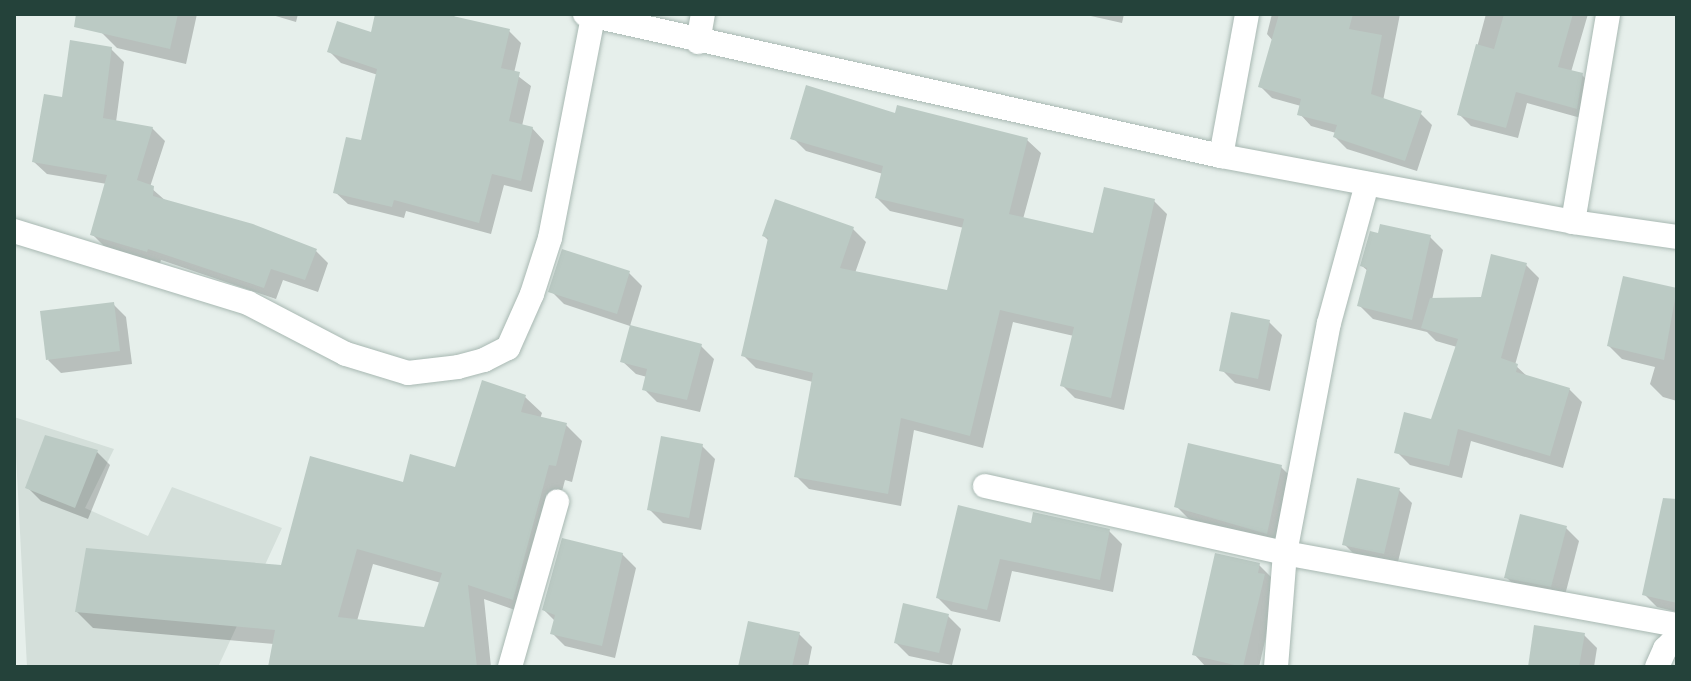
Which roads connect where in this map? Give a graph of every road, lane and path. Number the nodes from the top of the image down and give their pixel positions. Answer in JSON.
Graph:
{"nodes":[{"id":1,"x":703,"y":14,"type":"edge"},
{"id":2,"x":1247,"y":14,"type":"edge"},
{"id":3,"x":1608,"y":14,"type":"edge"},
{"id":4,"x":589,"y":15,"type":"edge"},
{"id":5,"x":698,"y":42,"type":"junction"},
{"id":6,"x":1221,"y":156,"type":"junction"},
{"id":7,"x":1367,"y":184,"type":"junction"},
{"id":8,"x":1573,"y":222,"type":"junction"},
{"id":9,"x":14,"y":231,"type":"edge"},
{"id":10,"x":1677,"y":237,"type":"edge"},
{"id":11,"x":985,"y":486,"type":"dead end"},
{"id":12,"x":557,"y":502,"type":"dead end"},
{"id":13,"x":1285,"y":553,"type":"junction"},
{"id":14,"x":1677,"y":625,"type":"edge"},
{"id":15,"x":1677,"y":637,"type":"edge"},
{"id":16,"x":510,"y":667,"type":"edge"},
{"id":17,"x":1276,"y":667,"type":"edge"},
{"id":18,"x":1657,"y":667,"type":"edge"}],
"edges":[{"from":1,"to":5,"type":"street"},
{"from":2,"to":6,"type":"street"},
{"from":3,"to":8,"type":"street"},
{"from":4,"to":5,"type":"street"},
{"from":4,"to":9,"type":"street"},
{"from":5,"to":6,"type":"street"},
{"from":6,"to":7,"type":"street"},
{"from":7,"to":8,"type":"street"},
{"from":7,"to":13,"type":"street"},
{"from":8,"to":10,"type":"street"},
{"from":11,"to":13,"type":"street"},
{"from":12,"to":16,"type":"street"},
{"from":13,"to":14,"type":"street"},
{"from":13,"to":17,"type":"street"},
{"from":15,"to":18,"type":"street"}]}
